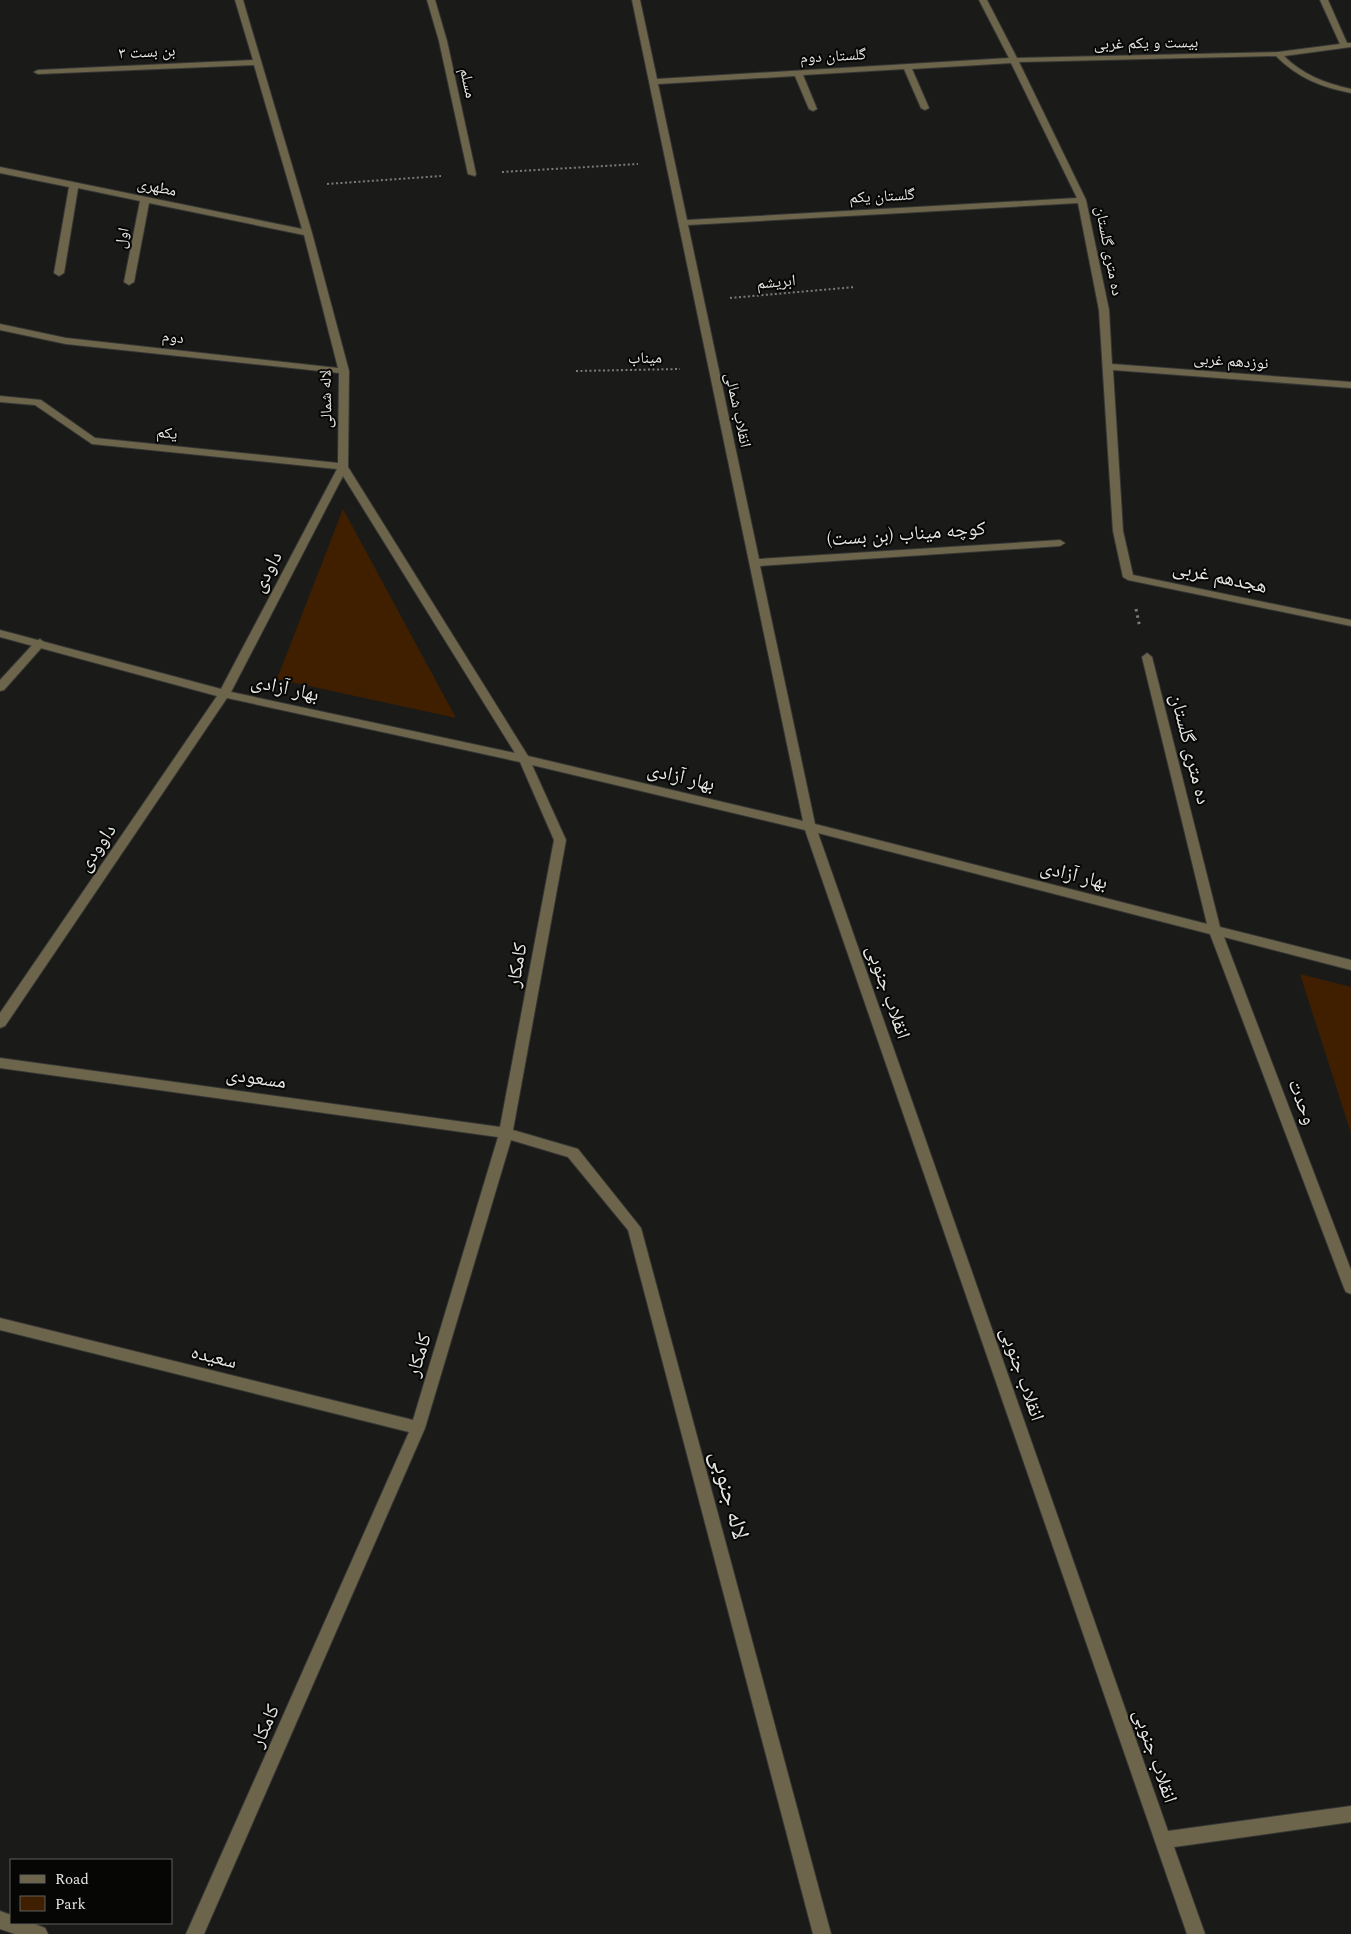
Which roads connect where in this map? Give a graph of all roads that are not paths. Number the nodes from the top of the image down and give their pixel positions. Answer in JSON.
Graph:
{"nodes":[{"id":1,"x":238,"y":0,"type":"edge"},
{"id":2,"x":431,"y":0,"type":"edge"},
{"id":3,"x":636,"y":0,"type":"edge"},
{"id":4,"x":983,"y":0,"type":"edge"},
{"id":5,"x":1324,"y":0,"type":"edge"},
{"id":6,"x":1347,"y":45,"type":"edge"},
{"id":7,"x":1278,"y":54,"type":"junction"},
{"id":8,"x":1014,"y":60,"type":"junction"},
{"id":9,"x":257,"y":62,"type":"junction"},
{"id":10,"x":907,"y":66,"type":"junction"},
{"id":11,"x":38,"y":72,"type":"dead end"},
{"id":12,"x":798,"y":73,"type":"junction"},
{"id":13,"x":653,"y":82,"type":"junction"},
{"id":14,"x":1351,"y":91,"type":"edge"},
{"id":15,"x":925,"y":108,"type":"dead end"},
{"id":16,"x":813,"y":109,"type":"dead end"},
{"id":17,"x":0,"y":170,"type":"edge"},
{"id":18,"x":472,"y":174,"type":"dead end"},
{"id":19,"x":74,"y":185,"type":"junction"},
{"id":20,"x":145,"y":200,"type":"junction"},
{"id":21,"x":1082,"y":200,"type":"junction"},
{"id":22,"x":683,"y":223,"type":"junction"},
{"id":23,"x":308,"y":233,"type":"junction"},
{"id":24,"x":59,"y":273,"type":"dead end"},
{"id":25,"x":129,"y":282,"type":"dead end"},
{"id":26,"x":0,"y":327,"type":"edge"},
{"id":27,"x":1109,"y":367,"type":"junction"},
{"id":28,"x":344,"y":371,"type":"junction"},
{"id":29,"x":1351,"y":385,"type":"edge"},
{"id":30,"x":0,"y":399,"type":"edge"},
{"id":31,"x":343,"y":467,"type":"junction"},
{"id":32,"x":1060,"y":543,"type":"dead end"},
{"id":33,"x":754,"y":563,"type":"junction"},
{"id":34,"x":1128,"y":577,"type":"joint"},
{"id":35,"x":1351,"y":623,"type":"edge"},
{"id":36,"x":0,"y":632,"type":"edge"},
{"id":37,"x":40,"y":643,"type":"junction"},
{"id":38,"x":1147,"y":657,"type":"road end"},
{"id":39,"x":0,"y":688,"type":"edge"},
{"id":40,"x":224,"y":694,"type":"junction"},
{"id":41,"x":524,"y":759,"type":"junction"},
{"id":42,"x":810,"y":827,"type":"junction"},
{"id":43,"x":1215,"y":930,"type":"junction"},
{"id":44,"x":1351,"y":965,"type":"edge"},
{"id":45,"x":0,"y":1023,"type":"edge"},
{"id":46,"x":0,"y":1063,"type":"edge"},
{"id":47,"x":506,"y":1134,"type":"junction"},
{"id":48,"x":1351,"y":1288,"type":"edge"},
{"id":49,"x":0,"y":1324,"type":"edge"},
{"id":50,"x":418,"y":1428,"type":"junction"},
{"id":51,"x":1351,"y":1814,"type":"edge"},
{"id":52,"x":1163,"y":1840,"type":"junction"},
{"id":53,"x":11,"y":1924,"type":"edge"},
{"id":54,"x":39,"y":1934,"type":"edge"},
{"id":55,"x":195,"y":1934,"type":"edge"},
{"id":56,"x":822,"y":1934,"type":"edge"},
{"id":57,"x":1196,"y":1934,"type":"edge"}],
"edges":[{"from":1,"to":9,"type":"street","name":"لاله شمالی"},
{"from":2,"to":18,"type":"street","name":"مسلم"},
{"from":3,"to":13,"type":"street","name":"انقلاب شمالی"},
{"from":4,"to":8,"type":"street","name":"ده متری گلستان"},
{"from":5,"to":6,"type":"street"},
{"from":6,"to":7,"type":"street","name":"بیست و یکم غربی"},
{"from":7,"to":8,"type":"street","name":"بیست و یکم غربی"},
{"from":7,"to":14,"type":"street"},
{"from":8,"to":10,"type":"street","name":"گلستان دوم"},
{"from":8,"to":21,"type":"street","name":"ده متری گلستان"},
{"from":9,"to":11,"type":"street","name":"بن بست ۳"},
{"from":9,"to":23,"type":"street","name":"لاله شمالی"},
{"from":10,"to":12,"type":"street","name":"گلستان دوم"},
{"from":10,"to":15,"type":"street"},
{"from":12,"to":13,"type":"street","name":"گلستان دوم"},
{"from":12,"to":16,"type":"street"},
{"from":13,"to":22,"type":"street","name":"انقلاب شمالی"},
{"from":17,"to":19,"type":"street","name":"مطهری"},
{"from":19,"to":20,"type":"street","name":"مطهری"},
{"from":19,"to":24,"type":"street"},
{"from":20,"to":23,"type":"street","name":"مطهری"},
{"from":20,"to":25,"type":"street","name":"اول"},
{"from":21,"to":22,"type":"street","name":"گلستان یکم"},
{"from":21,"to":27,"type":"street","name":"ده متری گلستان"},
{"from":22,"to":33,"type":"street","name":"انقلاب شمالی"},
{"from":23,"to":28,"type":"street","name":"لاله شمالی"},
{"from":26,"to":28,"type":"street","name":"دوم"},
{"from":27,"to":29,"type":"street","name":"نوزدهم غربی"},
{"from":27,"to":34,"type":"street","name":"ده متری گلستان"},
{"from":28,"to":31,"type":"street","name":"لاله شمالی"},
{"from":30,"to":31,"type":"street","name":"یکم"},
{"from":31,"to":40,"type":"street","name":"داودی"},
{"from":31,"to":41,"type":"street"},
{"from":32,"to":33,"type":"street","name":"کوچه میناب (بن بست)"},
{"from":33,"to":42,"type":"street","name":"انقلاب شمالی"},
{"from":34,"to":35,"type":"street","name":"هجدهم غربی"},
{"from":36,"to":37,"type":"street","name":"بهار آزادی"},
{"from":37,"to":39,"type":"street"},
{"from":37,"to":40,"type":"street","name":"بهار آزادی"},
{"from":38,"to":43,"type":"street","name":"ده متری گلستان"},
{"from":40,"to":41,"type":"street","name":"بهار آزادی"},
{"from":40,"to":45,"type":"street","name":"داوودی"},
{"from":41,"to":42,"type":"street","name":"بهار آزادی"},
{"from":41,"to":47,"type":"street","name":"کامکار"},
{"from":42,"to":43,"type":"street","name":"بهار آزادی"},
{"from":42,"to":52,"type":"street","name":"انقلاب جنوبی"},
{"from":43,"to":44,"type":"street","name":"بهار آزادی"},
{"from":43,"to":48,"type":"street","name":"وحدت"},
{"from":46,"to":47,"type":"street","name":"مسعودی"},
{"from":47,"to":50,"type":"street","name":"کامکار"},
{"from":47,"to":56,"type":"street","name":"لاله جنوبی"},
{"from":49,"to":50,"type":"street","name":"سعیده"},
{"from":50,"to":55,"type":"street","name":"کامکار"},
{"from":51,"to":52,"type":"street"},
{"from":52,"to":57,"type":"street","name":"انقلاب جنوبی"},
{"from":53,"to":54,"type":"street"}]}
